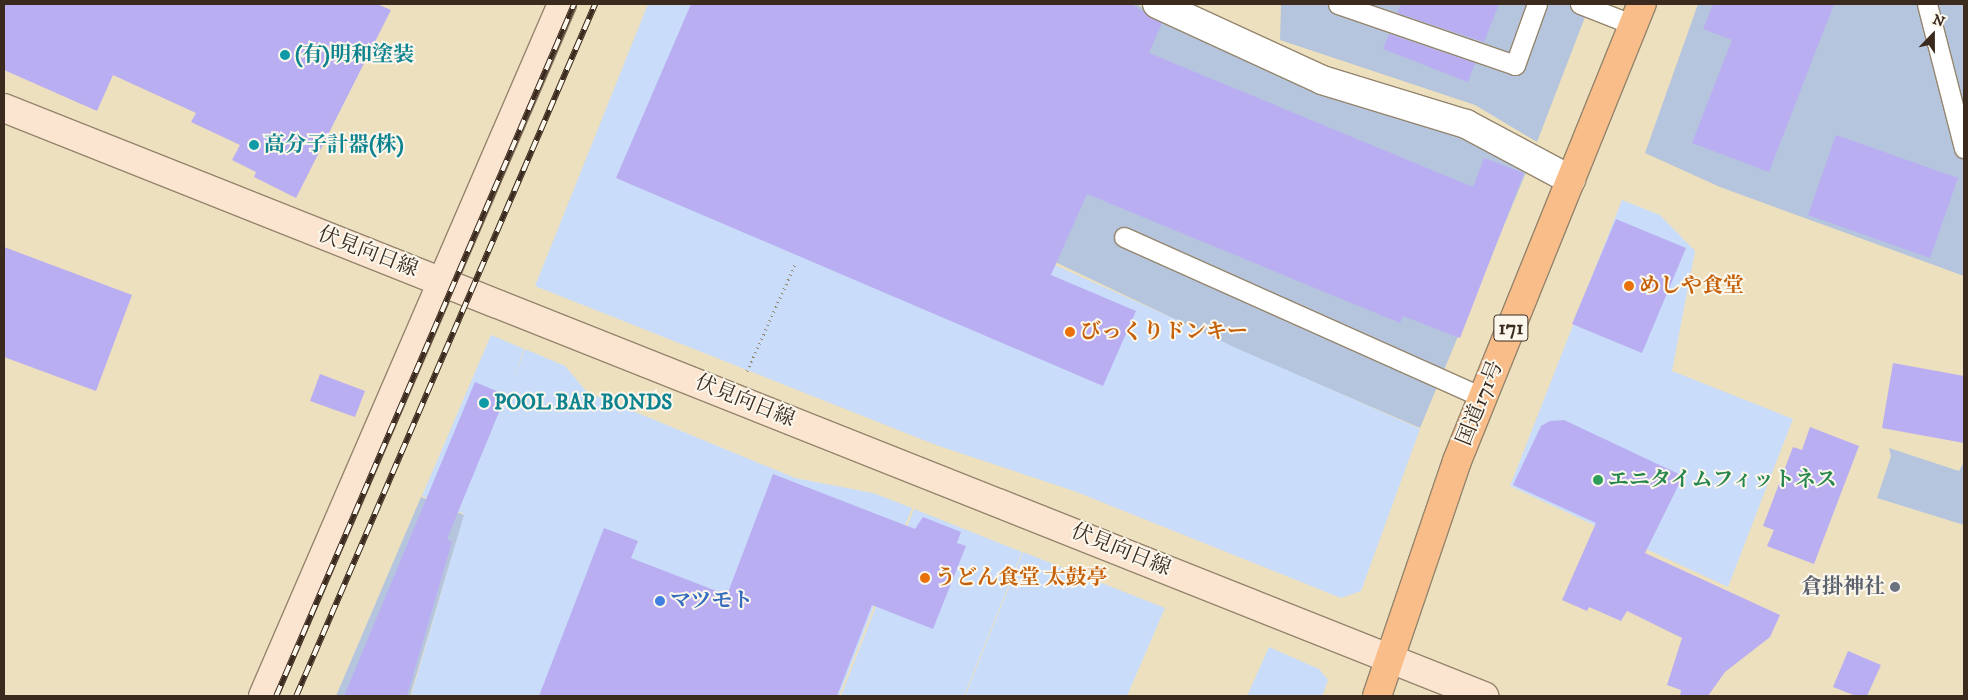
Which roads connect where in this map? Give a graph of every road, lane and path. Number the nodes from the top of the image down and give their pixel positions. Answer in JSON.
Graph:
{"nodes":[{"id":1,"x":562,"y":4,"type":"edge"},
{"id":2,"x":1157,"y":4,"type":"edge"},
{"id":3,"x":1338,"y":4,"type":"edge"},
{"id":4,"x":1537,"y":4,"type":"edge"},
{"id":5,"x":1580,"y":4,"type":"edge"},
{"id":6,"x":1927,"y":4,"type":"edge"},
{"id":7,"x":1638,"y":14,"type":"edge"},
{"id":8,"x":4,"y":108,"type":"edge"},
{"id":9,"x":1964,"y":148,"type":"edge"},
{"id":10,"x":1571,"y":180,"type":"junction"},
{"id":11,"x":1124,"y":238,"type":"dead end"},
{"id":12,"x":795,"y":264,"type":"dead end"},
{"id":13,"x":441,"y":281,"type":"junction"},
{"id":14,"x":742,"y":380,"type":"dead end"},
{"id":15,"x":1482,"y":397,"type":"junction"},
{"id":16,"x":1390,"y":656,"type":"junction"},
{"id":17,"x":263,"y":696,"type":"edge"},
{"id":18,"x":1377,"y":696,"type":"edge"},
{"id":19,"x":1484,"y":696,"type":"edge"}],
"edges":[{"from":1,"to":13,"type":"main road"},
{"from":2,"to":10,"type":"street"},
{"from":3,"to":4,"type":"lane"},
{"from":5,"to":7,"type":"lane"},
{"from":6,"to":9,"type":"lane"},
{"from":7,"to":10,"type":"highway","name":"国道171号","number":"171"},
{"from":8,"to":13,"type":"main road","name":"伏見向日線"},
{"from":10,"to":15,"type":"highway","name":"国道171号","number":"171"},
{"from":11,"to":15,"type":"lane"},
{"from":12,"to":14,"type":"path"},
{"from":13,"to":16,"type":"main road","name":"伏見向日線"},
{"from":13,"to":17,"type":"main road"},
{"from":15,"to":16,"type":"highway","name":"国道171号","number":"171"},
{"from":16,"to":18,"type":"highway","name":"国道171号","number":"171"},
{"from":16,"to":19,"type":"main road","name":"伏見向日線"}]}
